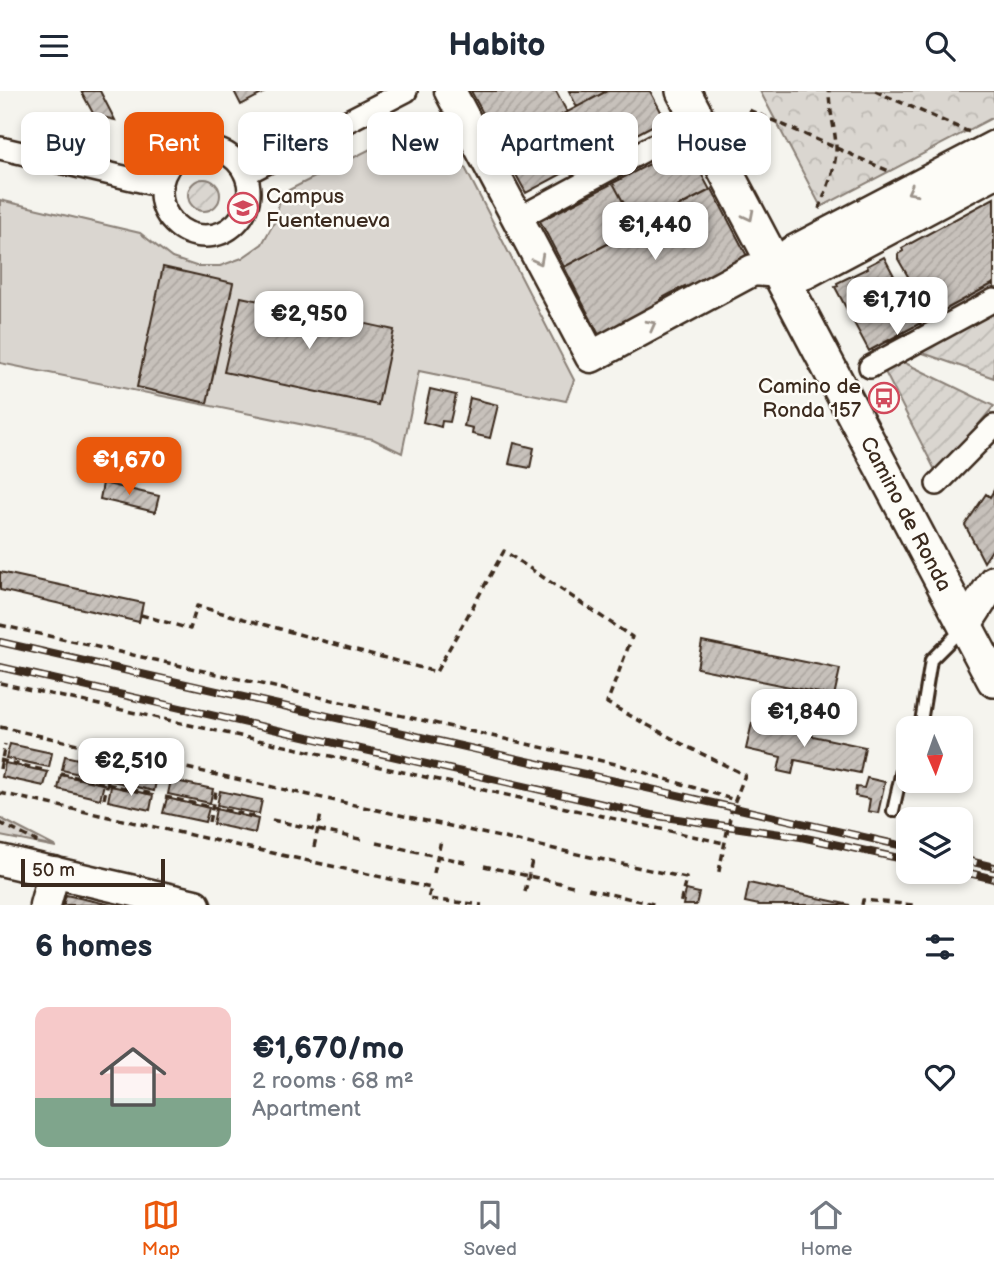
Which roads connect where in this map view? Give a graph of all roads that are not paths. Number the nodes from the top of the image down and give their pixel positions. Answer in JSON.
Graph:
{"nodes":[{"id":1,"x":406,"y":91,"type":"edge"},
{"id":2,"x":450,"y":91,"type":"edge"},
{"id":3,"x":683,"y":91,"type":"edge"},
{"id":4,"x":704,"y":106,"type":"edge"},
{"id":5,"x":353,"y":118,"type":"edge"},
{"id":6,"x":984,"y":141,"type":"edge"},
{"id":7,"x":0,"y":148,"type":"edge"},
{"id":8,"x":238,"y":164,"type":"edge"},
{"id":9,"x":994,"y":173,"type":"edge"},
{"id":10,"x":245,"y":175,"type":"edge"},
{"id":11,"x":162,"y":186,"type":"junction"},
{"id":12,"x":517,"y":219,"type":"junction"},
{"id":13,"x":792,"y":266,"type":"junction"},
{"id":14,"x":994,"y":300,"type":"edge"},
{"id":15,"x":870,"y":367,"type":"dead end"},
{"id":16,"x":994,"y":426,"type":"edge"},
{"id":17,"x":937,"y":484,"type":"dead end"},
{"id":18,"x":983,"y":612,"type":"edge"},
{"id":19,"x":994,"y":680,"type":"edge"},
{"id":20,"x":922,"y":716,"type":"edge"},
{"id":21,"x":897,"y":793,"type":"edge"},
{"id":22,"x":893,"y":811,"type":"dead end"},
{"id":23,"x":0,"y":860,"type":"edge"},
{"id":24,"x":54,"y":872,"type":"junction"},
{"id":25,"x":45,"y":905,"type":"edge"},
{"id":26,"x":195,"y":905,"type":"edge"}],
"edges":[{"from":1,"to":5,"type":"street"},
{"from":2,"to":12,"type":"main road"},
{"from":3,"to":4,"type":"main road","name":"Camino de Ronda"},
{"from":4,"to":12,"type":"street"},
{"from":4,"to":13,"type":"main road","name":"Camino de Ronda"},
{"from":6,"to":13,"type":"main road","one_way":true},
{"from":7,"to":11,"type":"street"},
{"from":8,"to":11,"type":"street"},
{"from":9,"to":13,"type":"main road"},
{"from":10,"to":11,"type":"street"},
{"from":12,"to":13,"type":"main road","one_way":true},
{"from":13,"to":18,"type":"main road","name":"Camino de Ronda"},
{"from":14,"to":15,"type":"street"},
{"from":16,"to":17,"type":"street"},
{"from":18,"to":19,"type":"main road","name":"Camino de Ronda"},
{"from":18,"to":20,"type":"lane"},
{"from":21,"to":22,"type":"lane"},
{"from":23,"to":24,"type":"main road"},
{"from":24,"to":25,"type":"main road"},
{"from":24,"to":26,"type":"main road"}]}
